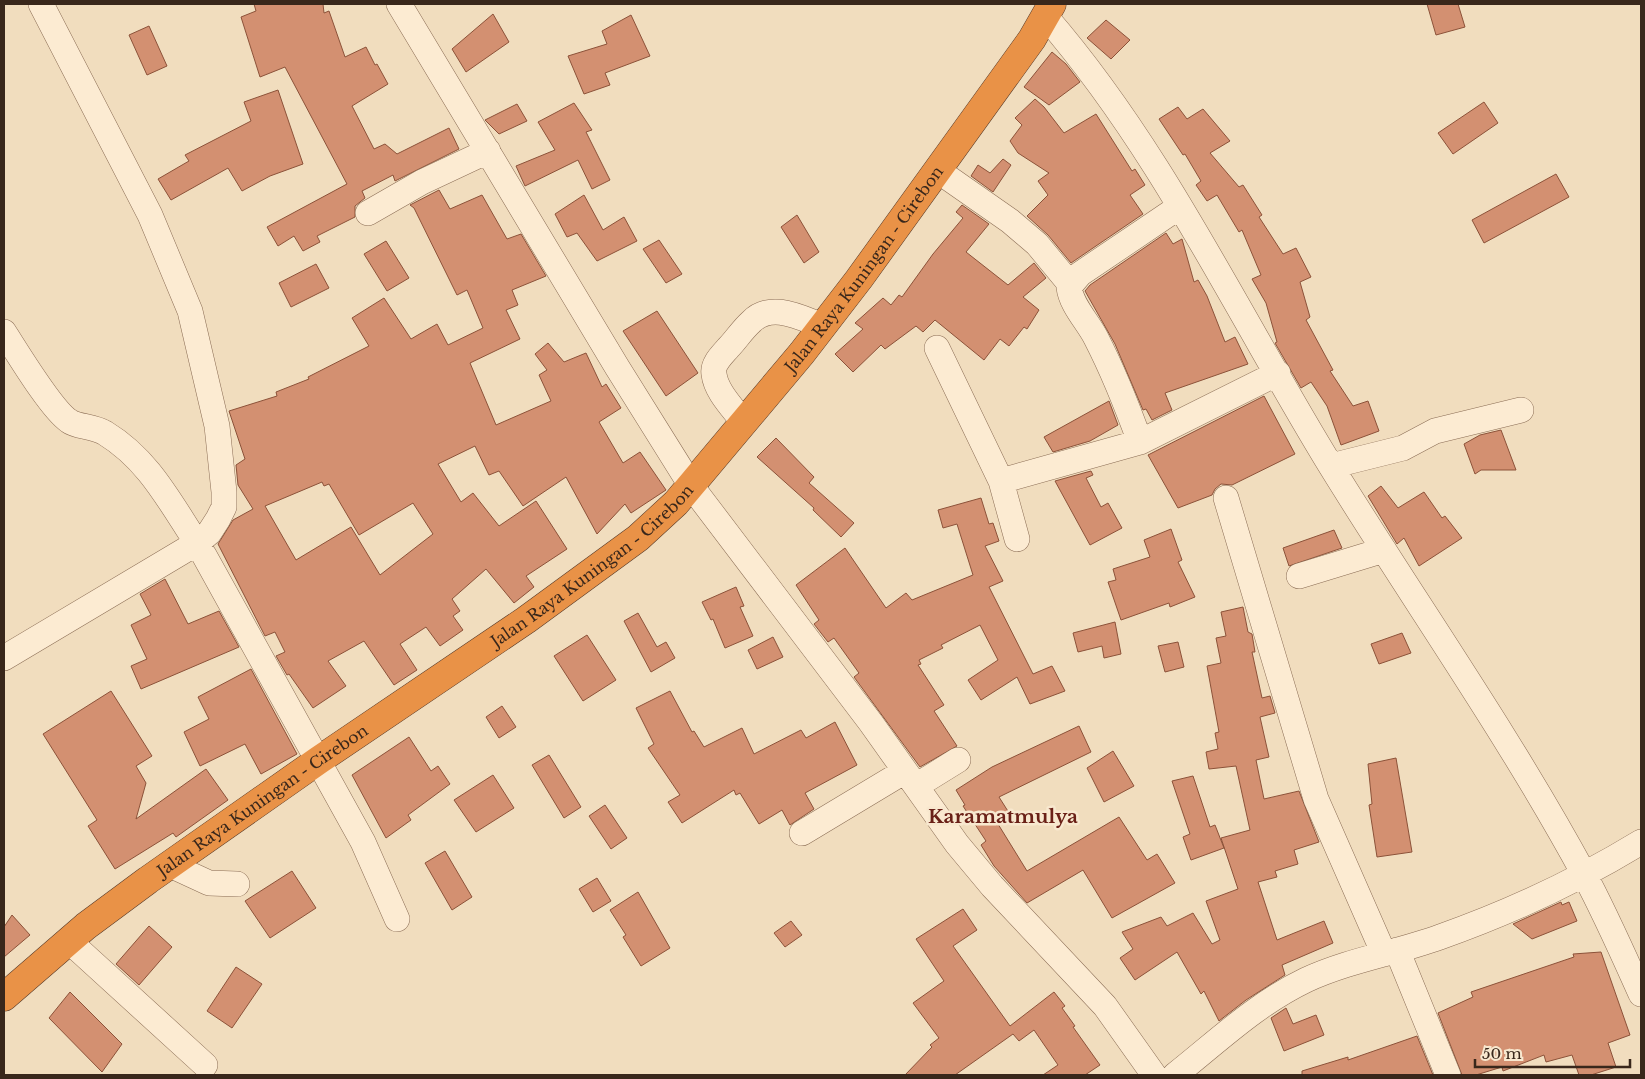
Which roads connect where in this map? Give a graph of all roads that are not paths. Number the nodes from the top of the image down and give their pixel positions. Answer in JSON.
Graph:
{"nodes":[{"id":1,"x":41,"y":4,"type":"edge"},
{"id":2,"x":399,"y":4,"type":"edge"},
{"id":3,"x":1049,"y":10,"type":"edge"},
{"id":4,"x":488,"y":151,"type":"junction"},
{"id":5,"x":937,"y":170,"type":"junction"},
{"id":6,"x":1179,"y":207,"type":"junction"},
{"id":7,"x":368,"y":213,"type":"dead end"},
{"id":8,"x":1070,"y":284,"type":"junction"},
{"id":9,"x":823,"y":326,"type":"junction"},
{"id":10,"x":4,"y":332,"type":"edge"},
{"id":11,"x":937,"y":348,"type":"dead end"},
{"id":12,"x":1278,"y":372,"type":"junction"},
{"id":13,"x":1521,"y":410,"type":"dead end"},
{"id":14,"x":744,"y":423,"type":"junction"},
{"id":15,"x":1140,"y":442,"type":"junction"},
{"id":16,"x":1331,"y":466,"type":"junction"},
{"id":17,"x":1001,"y":481,"type":"junction"},
{"id":18,"x":692,"y":487,"type":"junction"},
{"id":19,"x":1226,"y":498,"type":"dead end"},
{"id":20,"x":1017,"y":539,"type":"dead end"},
{"id":21,"x":201,"y":549,"type":"junction"},
{"id":22,"x":1384,"y":550,"type":"junction"},
{"id":23,"x":1299,"y":576,"type":"dead end"},
{"id":24,"x":4,"y":658,"type":"edge"},
{"id":25,"x":319,"y":760,"type":"junction"},
{"id":26,"x":958,"y":760,"type":"dead end"},
{"id":27,"x":910,"y":779,"type":"junction"},
{"id":28,"x":802,"y":832,"type":"dead end"},
{"id":29,"x":1641,"y":842,"type":"edge"},
{"id":30,"x":170,"y":865,"type":"junction"},
{"id":31,"x":1585,"y":876,"type":"junction"},
{"id":32,"x":237,"y":884,"type":"dead end"},
{"id":33,"x":397,"y":919,"type":"dead end"},
{"id":34,"x":78,"y":934,"type":"junction"},
{"id":35,"x":1390,"y":952,"type":"junction"},
{"id":36,"x":1633,"y":955,"type":"edge"},
{"id":37,"x":6,"y":988,"type":"edge"},
{"id":38,"x":1641,"y":994,"type":"edge"},
{"id":39,"x":205,"y":1065,"type":"dead end"},
{"id":40,"x":1154,"y":1075,"type":"edge"},
{"id":41,"x":1175,"y":1075,"type":"edge"},
{"id":42,"x":1448,"y":1075,"type":"edge"}],
"edges":[{"from":1,"to":21,"type":"street"},
{"from":2,"to":4,"type":"street"},
{"from":3,"to":5,"type":"highway","name":"Jalan Raya Kuningan - Cirebon"},
{"from":3,"to":6,"type":"street"},
{"from":4,"to":7,"type":"street"},
{"from":4,"to":18,"type":"street"},
{"from":5,"to":8,"type":"street"},
{"from":5,"to":9,"type":"highway","name":"Jalan Raya Kuningan - Cirebon"},
{"from":6,"to":8,"type":"street"},
{"from":6,"to":12,"type":"street"},
{"from":8,"to":15,"type":"street"},
{"from":9,"to":14,"type":"highway","name":"Jalan Raya Kuningan - Cirebon"},
{"from":9,"to":14,"type":"street"},
{"from":10,"to":21,"type":"street"},
{"from":11,"to":17,"type":"street"},
{"from":12,"to":15,"type":"street"},
{"from":12,"to":16,"type":"street"},
{"from":13,"to":16,"type":"street"},
{"from":14,"to":18,"type":"highway","name":"Jalan Raya Kuningan - Cirebon"},
{"from":15,"to":17,"type":"street"},
{"from":16,"to":22,"type":"street"},
{"from":17,"to":20,"type":"street"},
{"from":18,"to":25,"type":"highway","name":"Jalan Raya Kuningan - Cirebon"},
{"from":18,"to":27,"type":"street"},
{"from":19,"to":35,"type":"street"},
{"from":21,"to":24,"type":"street"},
{"from":21,"to":25,"type":"street"},
{"from":22,"to":23,"type":"street"},
{"from":22,"to":31,"type":"street"},
{"from":25,"to":30,"type":"highway","name":"Jalan Raya Kuningan - Cirebon"},
{"from":25,"to":33,"type":"street"},
{"from":26,"to":27,"type":"street"},
{"from":27,"to":28,"type":"street"},
{"from":27,"to":40,"type":"street"},
{"from":29,"to":31,"type":"street"},
{"from":30,"to":32,"type":"street"},
{"from":30,"to":34,"type":"highway","name":"Jalan Raya Kuningan - Cirebon"},
{"from":31,"to":35,"type":"street"},
{"from":31,"to":36,"type":"street"},
{"from":34,"to":37,"type":"highway","name":"Jalan Raya Kuningan - Cirebon"},
{"from":34,"to":39,"type":"street"},
{"from":35,"to":41,"type":"street"},
{"from":35,"to":42,"type":"street"},
{"from":36,"to":38,"type":"street"}]}
